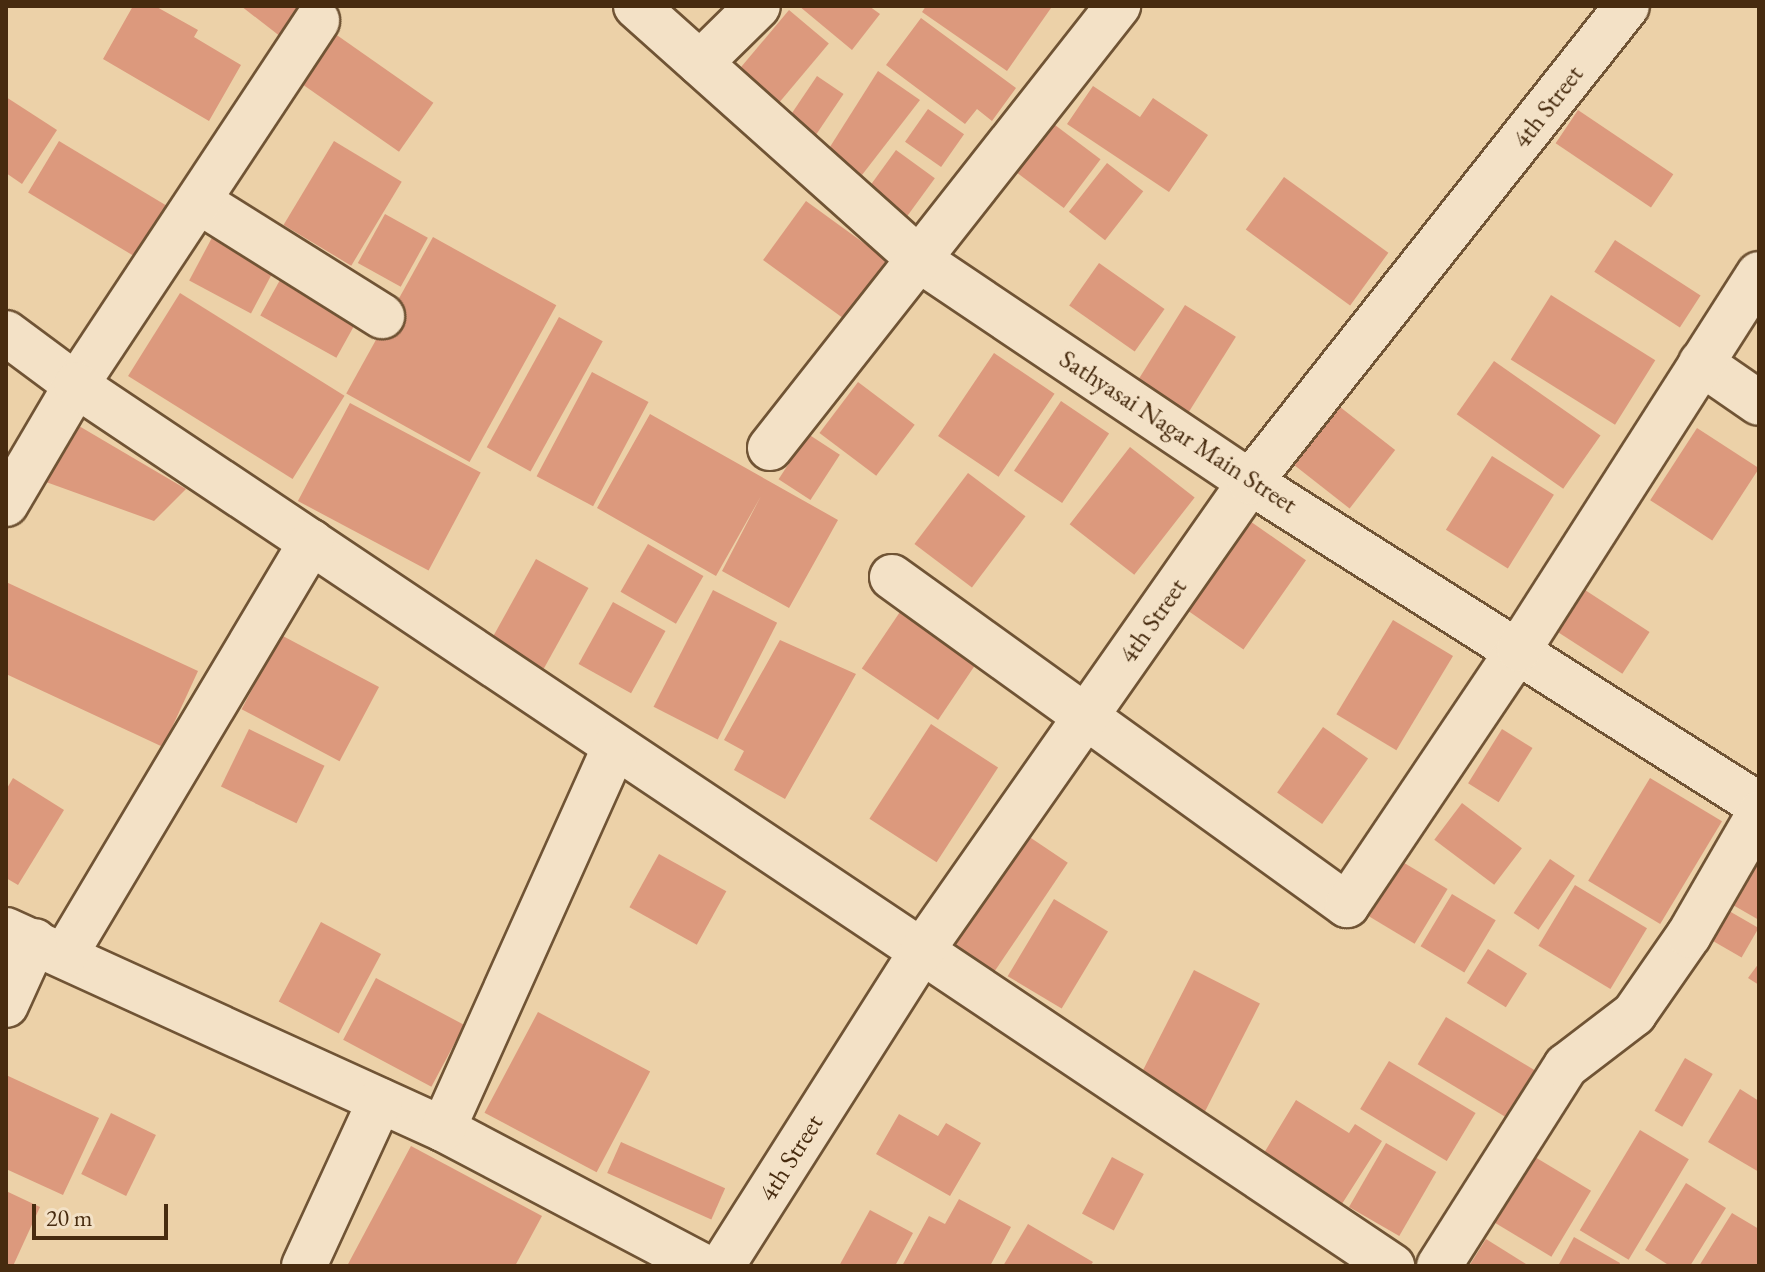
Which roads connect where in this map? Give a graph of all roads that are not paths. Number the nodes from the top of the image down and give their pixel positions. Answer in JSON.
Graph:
{"nodes":[{"id":1,"x":636,"y":6,"type":"edge"},
{"id":2,"x":758,"y":6,"type":"edge"},
{"id":3,"x":1118,"y":6,"type":"edge"},
{"id":4,"x":1627,"y":6,"type":"edge"},
{"id":5,"x":317,"y":21,"type":"dead end"},
{"id":6,"x":700,"y":63,"type":"junction"},
{"id":7,"x":200,"y":202,"type":"junction"},
{"id":8,"x":921,"y":261,"type":"junction"},
{"id":9,"x":1759,"y":274,"type":"edge"},
{"id":10,"x":382,"y":316,"type":"dead end"},
{"id":11,"x":6,"y":333,"type":"edge"},
{"id":12,"x":1701,"y":363,"type":"junction"},
{"id":13,"x":76,"y":385,"type":"junction"},
{"id":14,"x":1759,"y":403,"type":"edge"},
{"id":15,"x":770,"y":448,"type":"dead end"},
{"id":16,"x":1250,"y":482,"type":"junction"},
{"id":17,"x":6,"y":504,"type":"edge"},
{"id":18,"x":311,"y":542,"type":"junction"},
{"id":19,"x":892,"y":577,"type":"dead end"},
{"id":20,"x":1519,"y":649,"type":"junction"},
{"id":21,"x":1087,"y":716,"type":"junction"},
{"id":22,"x":615,"y":747,"type":"junction"},
{"id":23,"x":1759,"y":805,"type":"edge"},
{"id":24,"x":1759,"y":814,"type":"edge"},
{"id":25,"x":35,"y":942,"type":"edge"},
{"id":26,"x":923,"y":949,"type":"junction"},
{"id":27,"x":6,"y":1005,"type":"edge"},
{"id":28,"x":380,"y":1101,"type":"junction"},
{"id":29,"x":443,"y":1129,"type":"junction"},
{"id":30,"x":308,"y":1265,"type":"edge"},
{"id":31,"x":703,"y":1266,"type":"edge"},
{"id":32,"x":722,"y":1266,"type":"edge"},
{"id":33,"x":1392,"y":1266,"type":"edge"},
{"id":34,"x":1439,"y":1266,"type":"edge"}],
"edges":[{"from":1,"to":6,"type":"street","name":"Sathyasai Nagar Main Street"},
{"from":2,"to":6,"type":"street"},
{"from":3,"to":8,"type":"street"},
{"from":4,"to":16,"type":"street","name":"4th Street"},
{"from":5,"to":7,"type":"street"},
{"from":6,"to":8,"type":"street","name":"Sathyasai Nagar Main Street"},
{"from":7,"to":10,"type":"street"},
{"from":7,"to":13,"type":"street"},
{"from":8,"to":15,"type":"street"},
{"from":8,"to":16,"type":"street","name":"Sathyasai Nagar Main Street"},
{"from":9,"to":12,"type":"street"},
{"from":11,"to":13,"type":"street"},
{"from":12,"to":14,"type":"street"},
{"from":12,"to":20,"type":"street"},
{"from":13,"to":17,"type":"street"},
{"from":13,"to":18,"type":"street"},
{"from":16,"to":20,"type":"street","name":"Sathyasai Nagar Main Street"},
{"from":16,"to":21,"type":"street","name":"4th Street"},
{"from":18,"to":22,"type":"street"},
{"from":18,"to":25,"type":"street"},
{"from":19,"to":21,"type":"street"},
{"from":20,"to":21,"type":"street"},
{"from":20,"to":23,"type":"street","name":"Sathyasai Nagar Main Street"},
{"from":21,"to":26,"type":"street","name":"4th Street"},
{"from":22,"to":26,"type":"street"},
{"from":22,"to":29,"type":"street"},
{"from":24,"to":34,"type":"street"},
{"from":25,"to":27,"type":"street"},
{"from":25,"to":28,"type":"street"},
{"from":26,"to":32,"type":"street","name":"4th Street"},
{"from":26,"to":33,"type":"street"},
{"from":28,"to":29,"type":"street"},
{"from":28,"to":30,"type":"street"},
{"from":29,"to":31,"type":"street"}]}
